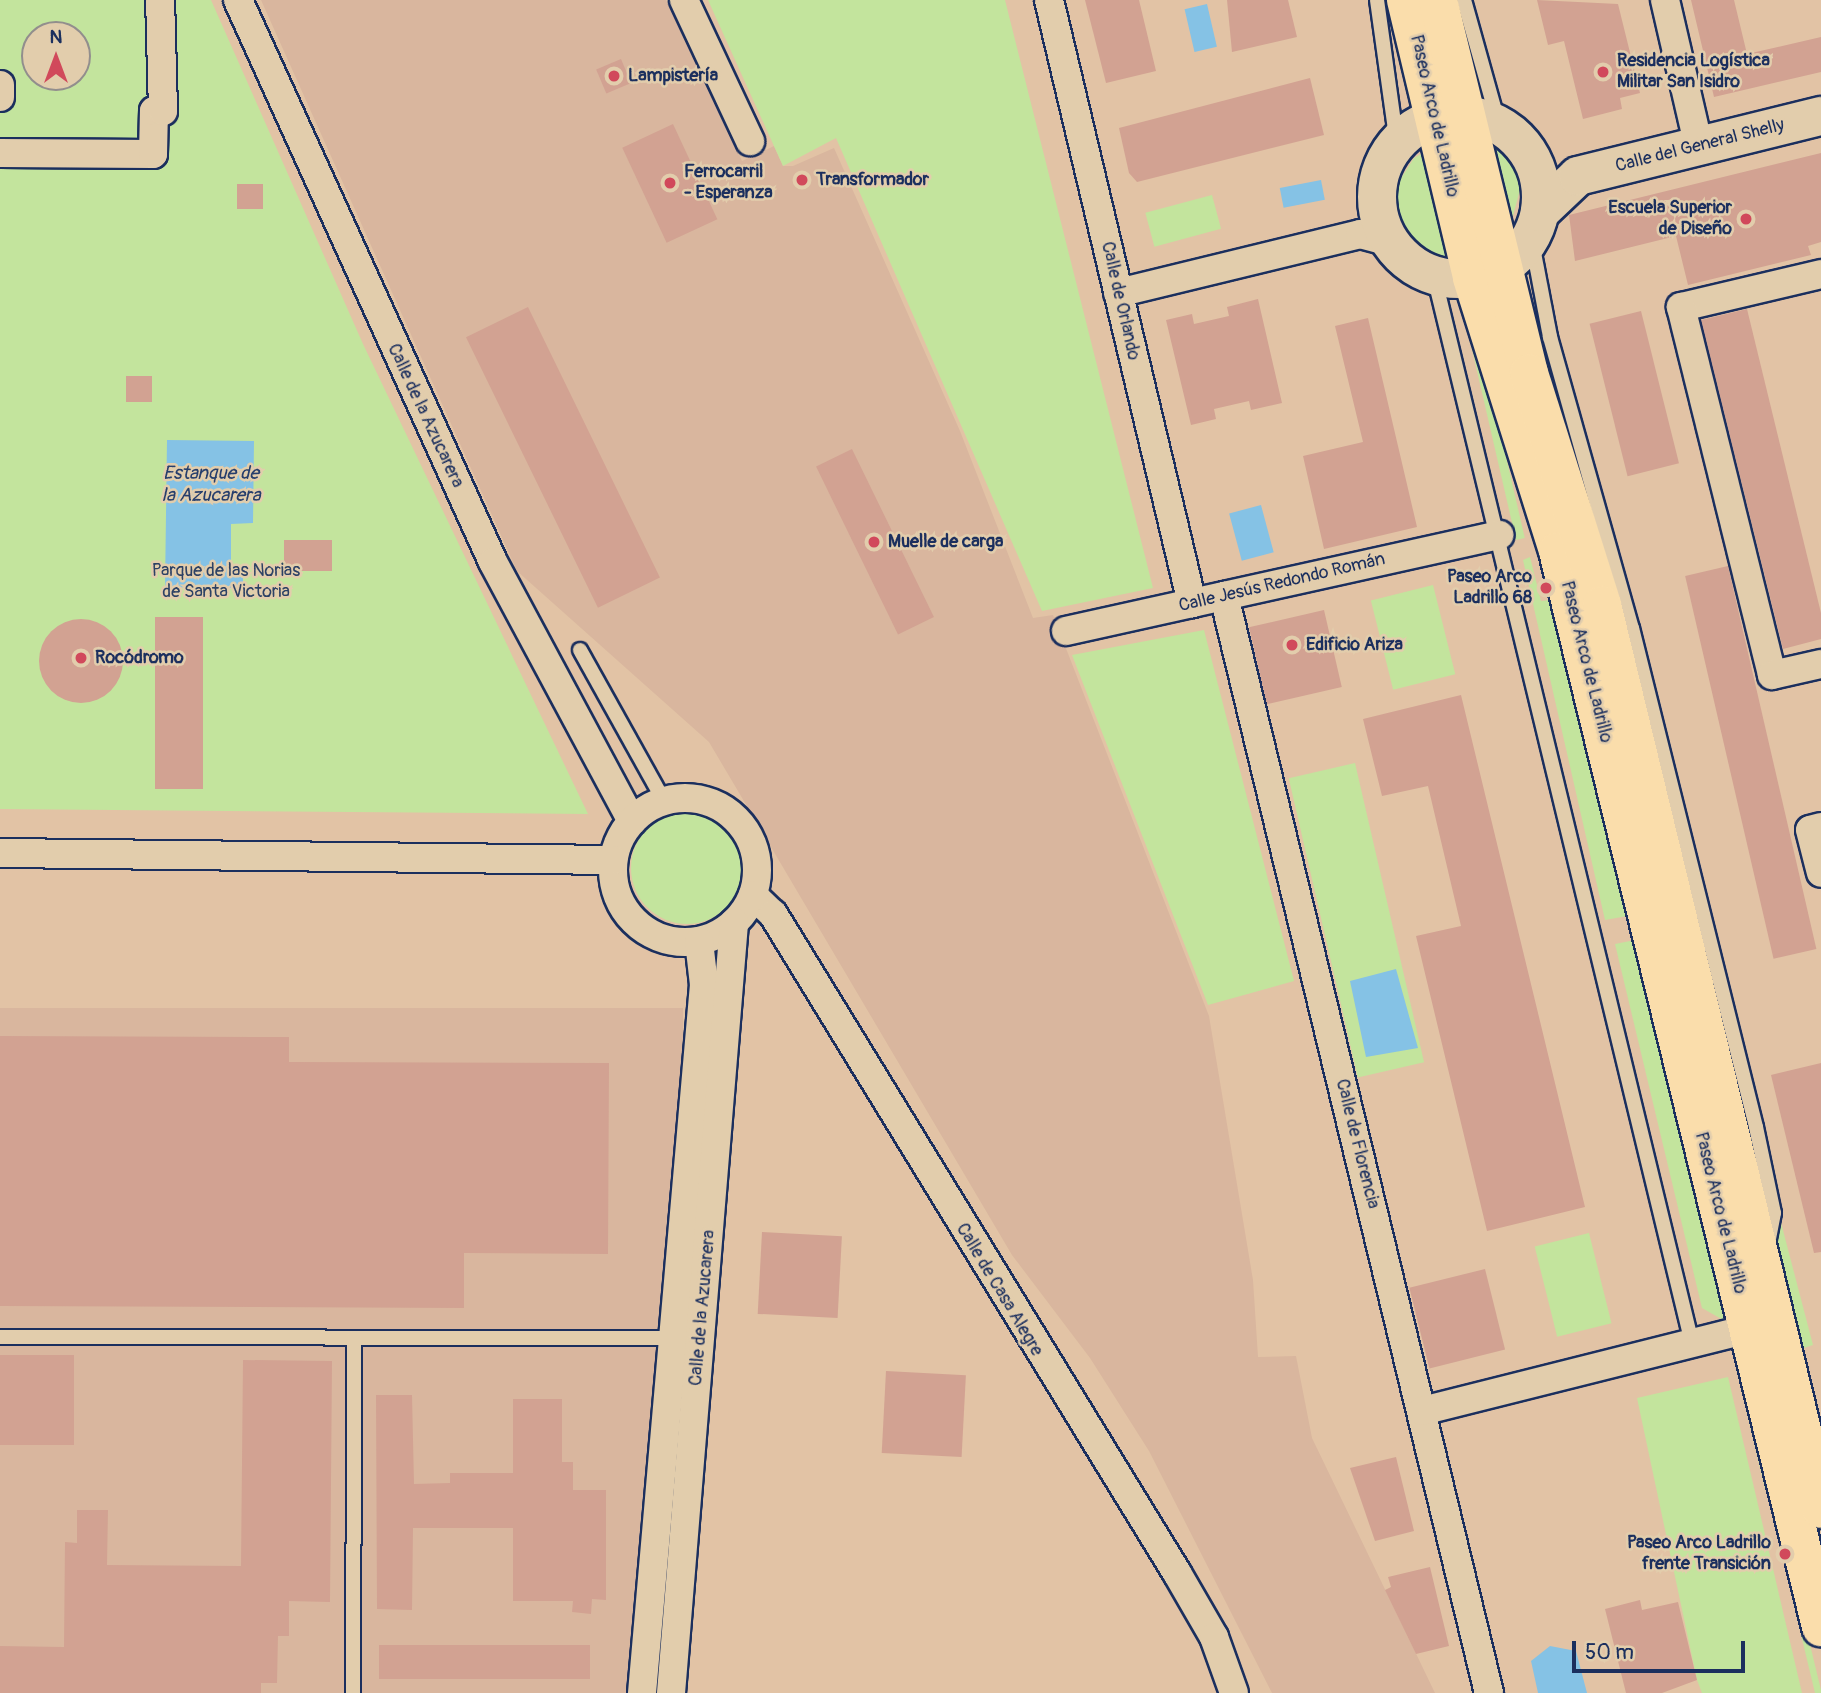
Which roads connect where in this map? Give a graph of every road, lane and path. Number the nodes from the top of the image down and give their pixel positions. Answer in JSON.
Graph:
{"nodes":[{"id":1,"x":160,"y":0,"type":"edge"},
{"id":2,"x":238,"y":0,"type":"edge"},
{"id":3,"x":684,"y":0,"type":"edge"},
{"id":4,"x":1049,"y":0,"type":"edge"},
{"id":5,"x":1377,"y":0,"type":"edge"},
{"id":6,"x":1406,"y":0,"type":"edge"},
{"id":7,"x":1438,"y":0,"type":"edge"},
{"id":8,"x":1464,"y":0,"type":"edge"},
{"id":9,"x":1665,"y":0,"type":"edge"},
{"id":10,"x":0,"y":85,"type":"edge"},
{"id":11,"x":0,"y":97,"type":"edge"},
{"id":12,"x":1821,"y":117,"type":"edge"},
{"id":13,"x":1467,"y":120,"type":"junction"},
{"id":14,"x":750,"y":141,"type":"dead end"},
{"id":15,"x":1397,"y":144,"type":"junction"},
{"id":16,"x":1699,"y":147,"type":"junction"},
{"id":17,"x":0,"y":153,"type":"edge"},
{"id":18,"x":1530,"y":156,"type":"junction"},
{"id":19,"x":1578,"y":176,"type":"junction"},
{"id":20,"x":1535,"y":224,"type":"junction"},
{"id":21,"x":1378,"y":230,"type":"junction"},
{"id":22,"x":1489,"y":272,"type":"junction"},
{"id":23,"x":1821,"y":274,"type":"edge"},
{"id":24,"x":1434,"y":276,"type":"junction"},
{"id":25,"x":1118,"y":293,"type":"junction"},
{"id":26,"x":1499,"y":536,"type":"junction"},
{"id":27,"x":1224,"y":596,"type":"junction"},
{"id":28,"x":1192,"y":603,"type":"junction"},
{"id":29,"x":1066,"y":631,"type":"dead end"},
{"id":30,"x":580,"y":650,"type":"dead end"},
{"id":31,"x":1821,"y":664,"type":"edge"},
{"id":32,"x":664,"y":801,"type":"junction"},
{"id":33,"x":632,"y":821,"type":"junction"},
{"id":34,"x":1821,"y":827,"type":"edge"},
{"id":35,"x":0,"y":853,"type":"edge"},
{"id":36,"x":613,"y":860,"type":"junction"},
{"id":37,"x":1821,"y":873,"type":"edge"},
{"id":38,"x":753,"y":895,"type":"junction"},
{"id":39,"x":734,"y":923,"type":"junction"},
{"id":40,"x":699,"y":941,"type":"junction"},
{"id":41,"x":1765,"y":1282,"type":"junction"},
{"id":42,"x":1748,"y":1329,"type":"junction"},
{"id":43,"x":0,"y":1337,"type":"edge"},
{"id":44,"x":354,"y":1338,"type":"junction"},
{"id":45,"x":673,"y":1338,"type":"junction"},
{"id":46,"x":1692,"y":1343,"type":"junction"},
{"id":47,"x":1422,"y":1411,"type":"junction"},
{"id":48,"x":1821,"y":1508,"type":"edge"},
{"id":49,"x":1816,"y":1568,"type":"edge"},
{"id":50,"x":1821,"y":1627,"type":"edge"},
{"id":51,"x":353,"y":1693,"type":"edge"},
{"id":52,"x":642,"y":1693,"type":"edge"},
{"id":53,"x":671,"y":1693,"type":"edge"},
{"id":54,"x":1234,"y":1693,"type":"edge"},
{"id":55,"x":1489,"y":1693,"type":"edge"}],
"edges":[{"from":1,"to":17,"type":"street"},
{"from":2,"to":33,"type":"street","name":"Calle de la Azucarera"},
{"from":3,"to":14,"type":"street"},
{"from":4,"to":25,"type":"street","name":"Calle de Orlando"},
{"from":5,"to":15,"type":"lane","name":"Paseo Arco de Ladrillo"},
{"from":6,"to":13,"type":"main road","name":"Paseo Arco de Ladrillo"},
{"from":7,"to":13,"type":"main road","name":"Paseo Arco de Ladrillo"},
{"from":8,"to":13,"type":"lane","name":"Paseo Arco de Ladrillo"},
{"from":9,"to":16,"type":"street"},
{"from":10,"to":11,"type":"street"},
{"from":12,"to":16,"type":"street","name":"Calle del General Shelly"},
{"from":13,"to":15,"type":"street"},
{"from":13,"to":18,"type":"street"},
{"from":13,"to":22,"type":"main road","name":"Paseo Arco de Ladrillo"},
{"from":15,"to":21,"type":"street"},
{"from":16,"to":19,"type":"street","name":"Calle del General Shelly"},
{"from":18,"to":19,"type":"street"},
{"from":18,"to":20,"type":"street"},
{"from":19,"to":20,"type":"street","name":"Calle del General Shelly"},
{"from":20,"to":22,"type":"street","name":"Calle del General Shelly"},
{"from":20,"to":41,"type":"lane","name":"Paseo Arco de Ladrillo"},
{"from":21,"to":24,"type":"street"},
{"from":21,"to":25,"type":"street"},
{"from":22,"to":24,"type":"street"},
{"from":22,"to":41,"type":"main road","name":"Paseo Arco de Ladrillo"},
{"from":22,"to":42,"type":"main road","name":"Paseo Arco de Ladrillo"},
{"from":23,"to":31,"type":"street"},
{"from":24,"to":26,"type":"lane"},
{"from":25,"to":28,"type":"street","name":"Calle de Orlando"},
{"from":26,"to":27,"type":"street","name":"Calle Jesús Redondo Román"},
{"from":26,"to":46,"type":"lane"},
{"from":27,"to":28,"type":"street","name":"Calle Jesús Redondo Román"},
{"from":27,"to":47,"type":"street","name":"Calle de Florencia"},
{"from":28,"to":29,"type":"street","name":"Calle Jesús Redondo Román"},
{"from":30,"to":32,"type":"lane"},
{"from":32,"to":33,"type":"street"},
{"from":32,"to":38,"type":"street"},
{"from":33,"to":36,"type":"street"},
{"from":34,"to":37,"type":"street"},
{"from":35,"to":36,"type":"street"},
{"from":36,"to":40,"type":"street"},
{"from":38,"to":39,"type":"street"},
{"from":38,"to":54,"type":"street","name":"Calle de Casa Alegre"},
{"from":39,"to":40,"type":"street"},
{"from":39,"to":53,"type":"street","name":"Calle de la Azucarera"},
{"from":40,"to":45,"type":"street","name":"Calle de la Azucarera"},
{"from":41,"to":42,"type":"street","name":"Paseo Arco de Ladrillo"},
{"from":41,"to":48,"type":"main road","name":"Paseo Arco de Ladrillo"},
{"from":42,"to":46,"type":"street"},
{"from":42,"to":49,"type":"main road","name":"Paseo Arco de Ladrillo"},
{"from":43,"to":44,"type":"lane"},
{"from":44,"to":45,"type":"lane"},
{"from":44,"to":51,"type":"lane"},
{"from":45,"to":52,"type":"street","name":"Calle de la Azucarera"},
{"from":46,"to":47,"type":"street"},
{"from":47,"to":55,"type":"street","name":"Calle de Florencia"},
{"from":49,"to":50,"type":"main road","name":"Paseo Arco de Ladrillo"}]}
